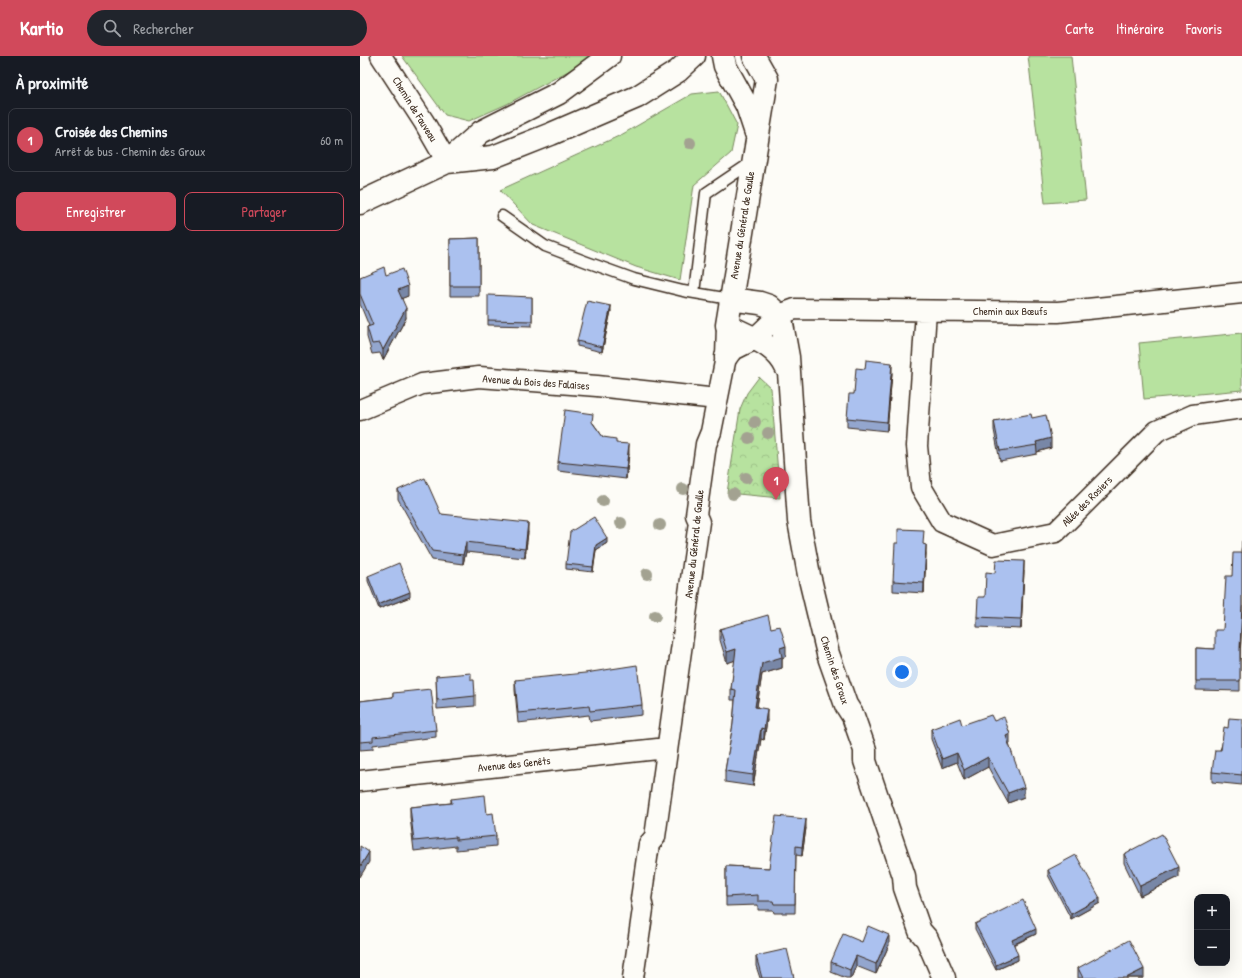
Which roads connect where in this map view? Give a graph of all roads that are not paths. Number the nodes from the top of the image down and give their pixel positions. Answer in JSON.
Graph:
{"nodes":[{"id":1,"x":381,"y":56,"type":"edge"},
{"id":2,"x":609,"y":56,"type":"edge"},
{"id":3,"x":694,"y":56,"type":"edge"},
{"id":4,"x":723,"y":56,"type":"edge"},
{"id":5,"x":754,"y":56,"type":"edge"},
{"id":6,"x":757,"y":134,"type":"junction"},
{"id":7,"x":447,"y":162,"type":"junction"},
{"id":8,"x":752,"y":162,"type":"junction"},
{"id":9,"x":360,"y":202,"type":"edge"},
{"id":10,"x":502,"y":216,"type":"dead end"},
{"id":11,"x":694,"y":293,"type":"junction"},
{"id":12,"x":1242,"y":293,"type":"edge"},
{"id":13,"x":730,"y":299,"type":"junction"},
{"id":14,"x":926,"y":311,"type":"junction"},
{"id":15,"x":779,"y":315,"type":"junction"},
{"id":16,"x":727,"y":325,"type":"junction"},
{"id":17,"x":755,"y":338,"type":"junction"},
{"id":18,"x":726,"y":357,"type":"junction"},
{"id":19,"x":787,"y":369,"type":"junction"},
{"id":20,"x":717,"y":399,"type":"junction"},
{"id":21,"x":1242,"y":408,"type":"edge"},
{"id":22,"x":360,"y":410,"type":"edge"},
{"id":23,"x":667,"y":748,"type":"junction"},
{"id":24,"x":360,"y":781,"type":"edge"},
{"id":25,"x":633,"y":978,"type":"edge"},
{"id":26,"x":944,"y":978,"type":"edge"}],
"edges":[{"from":1,"to":7,"type":"street","name":"Chemin de Fauveau"},
{"from":2,"to":7,"type":"street"},
{"from":3,"to":7,"type":"street"},
{"from":4,"to":6,"type":"street","name":"Avenue du Général de Gaulle"},
{"from":5,"to":6,"type":"street","name":"Avenue du Général de Gaulle"},
{"from":6,"to":8,"type":"street","name":"Avenue du Général de Gaulle"},
{"from":7,"to":9,"type":"street"},
{"from":8,"to":11,"type":"lane"},
{"from":8,"to":13,"type":"street","name":"Avenue du Général de Gaulle"},
{"from":10,"to":11,"type":"lane"},
{"from":11,"to":13,"type":"lane"},
{"from":12,"to":14,"type":"street","name":"Chemin aux Bœufs"},
{"from":13,"to":15,"type":"street"},
{"from":13,"to":16,"type":"street","name":"Avenue du Général de Gaulle"},
{"from":14,"to":15,"type":"street","name":"Chemin aux Bœufs"},
{"from":14,"to":21,"type":"street","name":"Allée des Rosiers"},
{"from":15,"to":17,"type":"street","name":"Chemin aux Bœufs"},
{"from":15,"to":19,"type":"street","name":"Chemin des Groux"},
{"from":16,"to":17,"type":"street","name":"Chemin des Groux"},
{"from":16,"to":18,"type":"street","name":"Avenue du Général de Gaulle"},
{"from":17,"to":18,"type":"street"},
{"from":17,"to":19,"type":"street","name":"Chemin des Groux"},
{"from":18,"to":20,"type":"street","name":"Avenue du Général de Gaulle"},
{"from":19,"to":26,"type":"street","name":"Chemin des Groux"},
{"from":20,"to":22,"type":"street","name":"Avenue du Bois des Falaises"},
{"from":20,"to":23,"type":"street","name":"Avenue du Général de Gaulle"},
{"from":23,"to":24,"type":"street","name":"Avenue des Genêts"},
{"from":23,"to":25,"type":"street","name":"Avenue du Général de Gaulle"}]}
